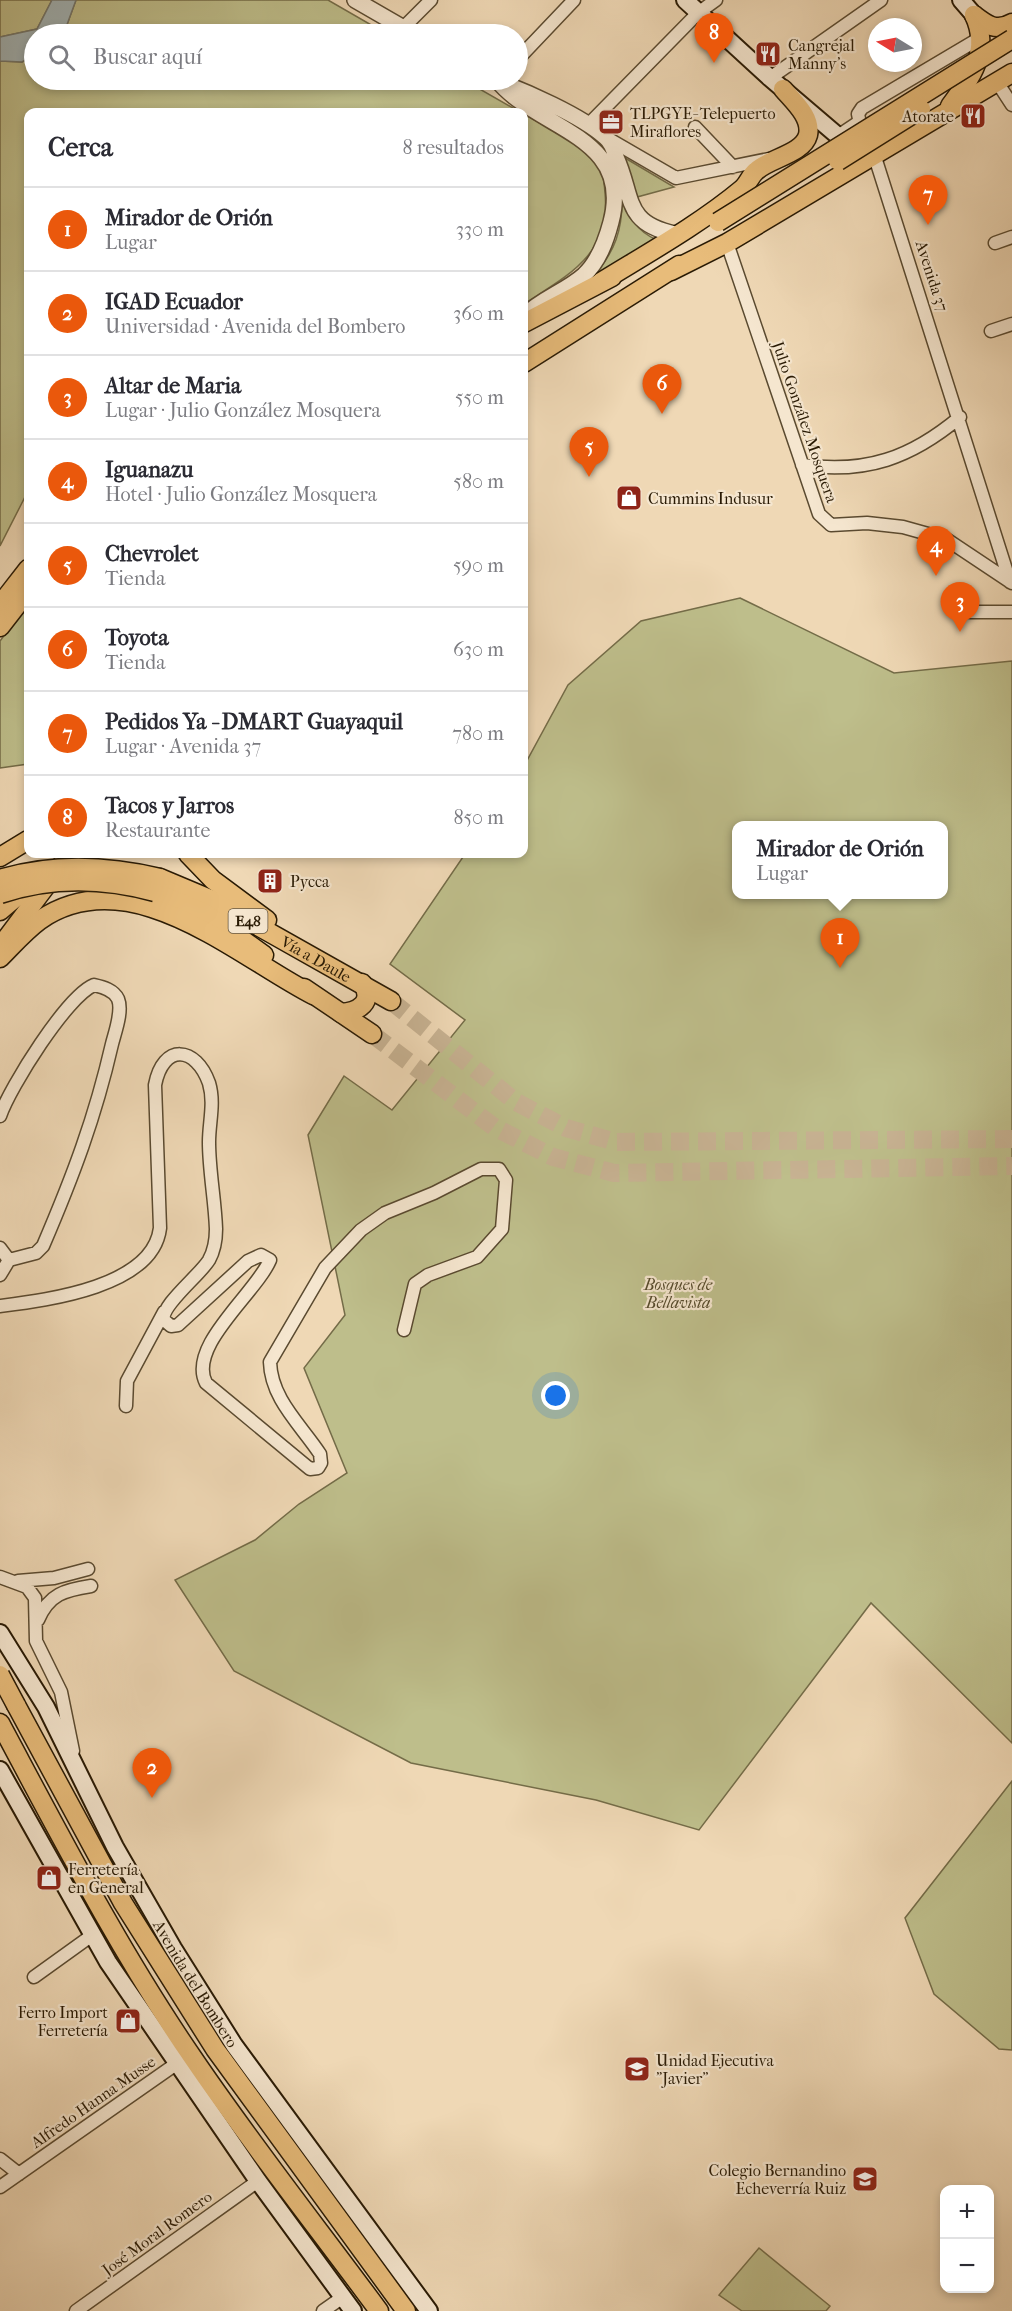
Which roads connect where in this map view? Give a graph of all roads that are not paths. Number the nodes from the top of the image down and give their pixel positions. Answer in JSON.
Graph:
{"nodes":[{"id":1,"x":355,"y":0,"type":"edge"},
{"id":2,"x":431,"y":0,"type":"edge"},
{"id":3,"x":574,"y":0,"type":"edge"},
{"id":4,"x":685,"y":0,"type":"edge"},
{"id":5,"x":716,"y":0,"type":"edge"},
{"id":6,"x":881,"y":0,"type":"edge"},
{"id":7,"x":961,"y":0,"type":"edge"},
{"id":8,"x":698,"y":14,"type":"junction"},
{"id":9,"x":974,"y":15,"type":"junction"},
{"id":10,"x":1012,"y":23,"type":"edge"},
{"id":11,"x":397,"y":24,"type":"edge"},
{"id":12,"x":414,"y":24,"type":"edge"},
{"id":13,"x":1012,"y":39,"type":"edge"},
{"id":14,"x":975,"y":41,"type":"dead end"},
{"id":15,"x":528,"y":48,"type":"edge"},
{"id":16,"x":1012,"y":54,"type":"edge"},
{"id":17,"x":977,"y":64,"type":"junction"},
{"id":18,"x":1005,"y":77,"type":"edge"},
{"id":19,"x":776,"y":83,"type":"junction"},
{"id":20,"x":505,"y":90,"type":"edge"},
{"id":21,"x":524,"y":90,"type":"edge"},
{"id":22,"x":1012,"y":105,"type":"edge"},
{"id":23,"x":945,"y":112,"type":"junction"},
{"id":24,"x":588,"y":125,"type":"junction"},
{"id":25,"x":695,"y":127,"type":"dead end"},
{"id":26,"x":852,"y":135,"type":"junction"},
{"id":27,"x":607,"y":138,"type":"junction"},
{"id":28,"x":874,"y":154,"type":"junction"},
{"id":29,"x":782,"y":156,"type":"junction"},
{"id":30,"x":733,"y":167,"type":"junction"},
{"id":31,"x":827,"y":183,"type":"junction"},
{"id":32,"x":745,"y":187,"type":"junction"},
{"id":33,"x":722,"y":233,"type":"junction"},
{"id":34,"x":675,"y":234,"type":"junction"},
{"id":35,"x":1012,"y":237,"type":"edge"},
{"id":36,"x":995,"y":243,"type":"dead end"},
{"id":37,"x":601,"y":282,"type":"junction"},
{"id":38,"x":528,"y":313,"type":"edge"},
{"id":39,"x":528,"y":322,"type":"edge"},
{"id":40,"x":1012,"y":324,"type":"edge"},
{"id":41,"x":991,"y":331,"type":"dead end"},
{"id":42,"x":528,"y":360,"type":"edge"},
{"id":43,"x":960,"y":417,"type":"junction"},
{"id":44,"x":802,"y":465,"type":"junction"},
{"id":45,"x":24,"y":574,"type":"edge"},
{"id":46,"x":1011,"y":583,"type":"edge"},
{"id":47,"x":24,"y":596,"type":"edge"},
{"id":48,"x":0,"y":605,"type":"edge"},
{"id":49,"x":970,"y":612,"type":"dead end"},
{"id":50,"x":1012,"y":612,"type":"edge"},
{"id":51,"x":0,"y":627,"type":"edge"},
{"id":52,"x":24,"y":842,"type":"edge"},
{"id":53,"x":0,"y":857,"type":"edge"},
{"id":54,"x":56,"y":858,"type":"edge"},
{"id":55,"x":67,"y":858,"type":"edge"},
{"id":56,"x":192,"y":858,"type":"edge"},
{"id":57,"x":0,"y":879,"type":"edge"},
{"id":58,"x":158,"y":885,"type":"junction"},
{"id":59,"x":1,"y":904,"type":"edge"},
{"id":60,"x":0,"y":947,"type":"edge"},
{"id":61,"x":0,"y":958,"type":"edge"},
{"id":62,"x":335,"y":968,"type":"junction"},
{"id":63,"x":362,"y":983,"type":"junction"},
{"id":64,"x":313,"y":995,"type":"junction"},
{"id":65,"x":392,"y":1001,"type":"tunnel mouth"},
{"id":66,"x":340,"y":1013,"type":"junction"},
{"id":67,"x":372,"y":1034,"type":"tunnel mouth"},
{"id":68,"x":0,"y":1116,"type":"edge"},
{"id":69,"x":0,"y":1248,"type":"edge"},
{"id":70,"x":9,"y":1260,"type":"junction"},
{"id":71,"x":0,"y":1275,"type":"edge"},
{"id":72,"x":0,"y":1306,"type":"edge"},
{"id":73,"x":164,"y":1312,"type":"junction"},
{"id":74,"x":404,"y":1330,"type":"dead end"},
{"id":75,"x":126,"y":1406,"type":"dead end"},
{"id":76,"x":87,"y":1569,"type":"dead end"},
{"id":77,"x":0,"y":1577,"type":"edge"},
{"id":78,"x":13,"y":1581,"type":"junction"},
{"id":79,"x":91,"y":1586,"type":"dead end"},
{"id":80,"x":36,"y":1624,"type":"junction"},
{"id":81,"x":0,"y":1633,"type":"edge"},
{"id":82,"x":22,"y":1668,"type":"junction"},
{"id":83,"x":0,"y":1675,"type":"edge"},
{"id":84,"x":0,"y":1680,"type":"edge"},
{"id":85,"x":0,"y":1693,"type":"edge"},
{"id":86,"x":0,"y":1724,"type":"edge"},
{"id":87,"x":77,"y":1767,"type":"junction"},
{"id":88,"x":0,"y":1770,"type":"edge"},
{"id":89,"x":91,"y":1936,"type":"junction"},
{"id":90,"x":33,"y":1977,"type":"dead end"},
{"id":91,"x":176,"y":2064,"type":"junction"},
{"id":92,"x":0,"y":2159,"type":"edge"},
{"id":93,"x":18,"y":2174,"type":"junction"},
{"id":94,"x":258,"y":2181,"type":"junction"},
{"id":95,"x":0,"y":2187,"type":"edge"},
{"id":96,"x":343,"y":2297,"type":"junction"},
{"id":97,"x":76,"y":2311,"type":"edge"},
{"id":98,"x":323,"y":2311,"type":"edge"},
{"id":99,"x":353,"y":2311,"type":"edge"},
{"id":100,"x":379,"y":2311,"type":"edge"},
{"id":101,"x":406,"y":2311,"type":"edge"},
{"id":102,"x":429,"y":2311,"type":"edge"}],
"edges":[{"from":1,"to":11,"type":"street"},
{"from":2,"to":12,"type":"street"},
{"from":3,"to":15,"type":"street"},
{"from":4,"to":8,"type":"main road"},
{"from":5,"to":8,"type":"street"},
{"from":6,"to":19,"type":"street"},
{"from":7,"to":9,"type":"main road"},
{"from":8,"to":19,"type":"main road"},
{"from":8,"to":24,"type":"street"},
{"from":9,"to":10,"type":"main road"},
{"from":9,"to":17,"type":"main road"},
{"from":13,"to":33,"type":"main road","bridge":true},
{"from":14,"to":26,"type":"street"},
{"from":16,"to":33,"type":"main road","bridge":true},
{"from":17,"to":23,"type":"main road"},
{"from":17,"to":26,"type":"main road"},
{"from":18,"to":22,"type":"street"},
{"from":18,"to":23,"type":"main road"},
{"from":19,"to":26,"type":"main road"},
{"from":19,"to":29,"type":"main road"},
{"from":20,"to":38,"type":"street"},
{"from":21,"to":24,"type":"street"},
{"from":23,"to":28,"type":"main road"},
{"from":24,"to":27,"type":"street"},
{"from":25,"to":30,"type":"street"},
{"from":26,"to":28,"type":"main road"},
{"from":27,"to":30,"type":"street"},
{"from":27,"to":34,"type":"street"},
{"from":28,"to":31,"type":"main road"},
{"from":28,"to":43,"type":"street","name":"Avenida 37"},
{"from":29,"to":30,"type":"street"},
{"from":29,"to":32,"type":"main road"},
{"from":31,"to":32,"type":"main road"},
{"from":31,"to":33,"type":"main road"},
{"from":32,"to":34,"type":"main road"},
{"from":33,"to":37,"type":"main road"},
{"from":33,"to":42,"type":"main road"},
{"from":33,"to":44,"type":"street","name":"Julio González Mosquera"},
{"from":34,"to":37,"type":"main road"},
{"from":35,"to":36,"type":"street"},
{"from":37,"to":39,"type":"main road"},
{"from":40,"to":41,"type":"street"},
{"from":43,"to":44,"type":"street"},
{"from":43,"to":46,"type":"street","name":"Avenida 37"},
{"from":44,"to":46,"type":"street","name":"Julio González Mosquera"},
{"from":45,"to":48,"type":"main road"},
{"from":47,"to":51,"type":"main road"},
{"from":49,"to":50,"type":"street"},
{"from":52,"to":53,"type":"main road"},
{"from":54,"to":59,"type":"main road"},
{"from":55,"to":60,"type":"main road"},
{"from":56,"to":62,"type":"main road"},
{"from":57,"to":58,"type":"main road","name":"Vía a Daule","number":"E48","bridge":true},
{"from":58,"to":59,"type":"main road","name":"Vía a Daule","number":"E48","bridge":true},
{"from":58,"to":62,"type":"main road","name":"Vía a Daule","number":"E48"},
{"from":58,"to":64,"type":"main road","name":"Vía a Daule","number":"E48"},
{"from":61,"to":64,"type":"main road"},
{"from":62,"to":63,"type":"main road","name":"Vía a Daule","number":"E48"},
{"from":63,"to":65,"type":"main road","name":"Vía a Daule","number":"E48"},
{"from":63,"to":66,"type":"main road"},
{"from":64,"to":66,"type":"main road","name":"Vía a Daule","number":"E48"},
{"from":66,"to":67,"type":"main road","name":"Vía a Daule","number":"E48"},
{"from":68,"to":70,"type":"street"},
{"from":69,"to":70,"type":"street"},
{"from":70,"to":71,"type":"street"},
{"from":72,"to":73,"type":"street"},
{"from":73,"to":74,"type":"street"},
{"from":73,"to":75,"type":"street"},
{"from":76,"to":78,"type":"street"},
{"from":77,"to":78,"type":"street"},
{"from":78,"to":80,"type":"street"},
{"from":79,"to":80,"type":"street"},
{"from":80,"to":87,"type":"street"},
{"from":81,"to":82,"type":"main road","name":"Avenida del Bombero"},
{"from":82,"to":84,"type":"street"},
{"from":82,"to":85,"type":"street"},
{"from":82,"to":87,"type":"main road","name":"Avenida del Bombero"},
{"from":83,"to":101,"type":"main road","name":"Avenida del Bombero","bridge":true},
{"from":86,"to":100,"type":"main road"},
{"from":87,"to":102,"type":"main road","name":"Avenida del Bombero"},
{"from":88,"to":89,"type":"main road"},
{"from":89,"to":90,"type":"street"},
{"from":89,"to":91,"type":"main road"},
{"from":91,"to":93,"type":"street","name":"Alfredo Hanna Musse"},
{"from":91,"to":94,"type":"main road"},
{"from":92,"to":93,"type":"street"},
{"from":93,"to":95,"type":"street","name":"Alfredo Hanna Musse"},
{"from":94,"to":96,"type":"main road"},
{"from":94,"to":97,"type":"street","name":"José Moral Romero"},
{"from":96,"to":98,"type":"street"},
{"from":96,"to":99,"type":"main road"}]}
